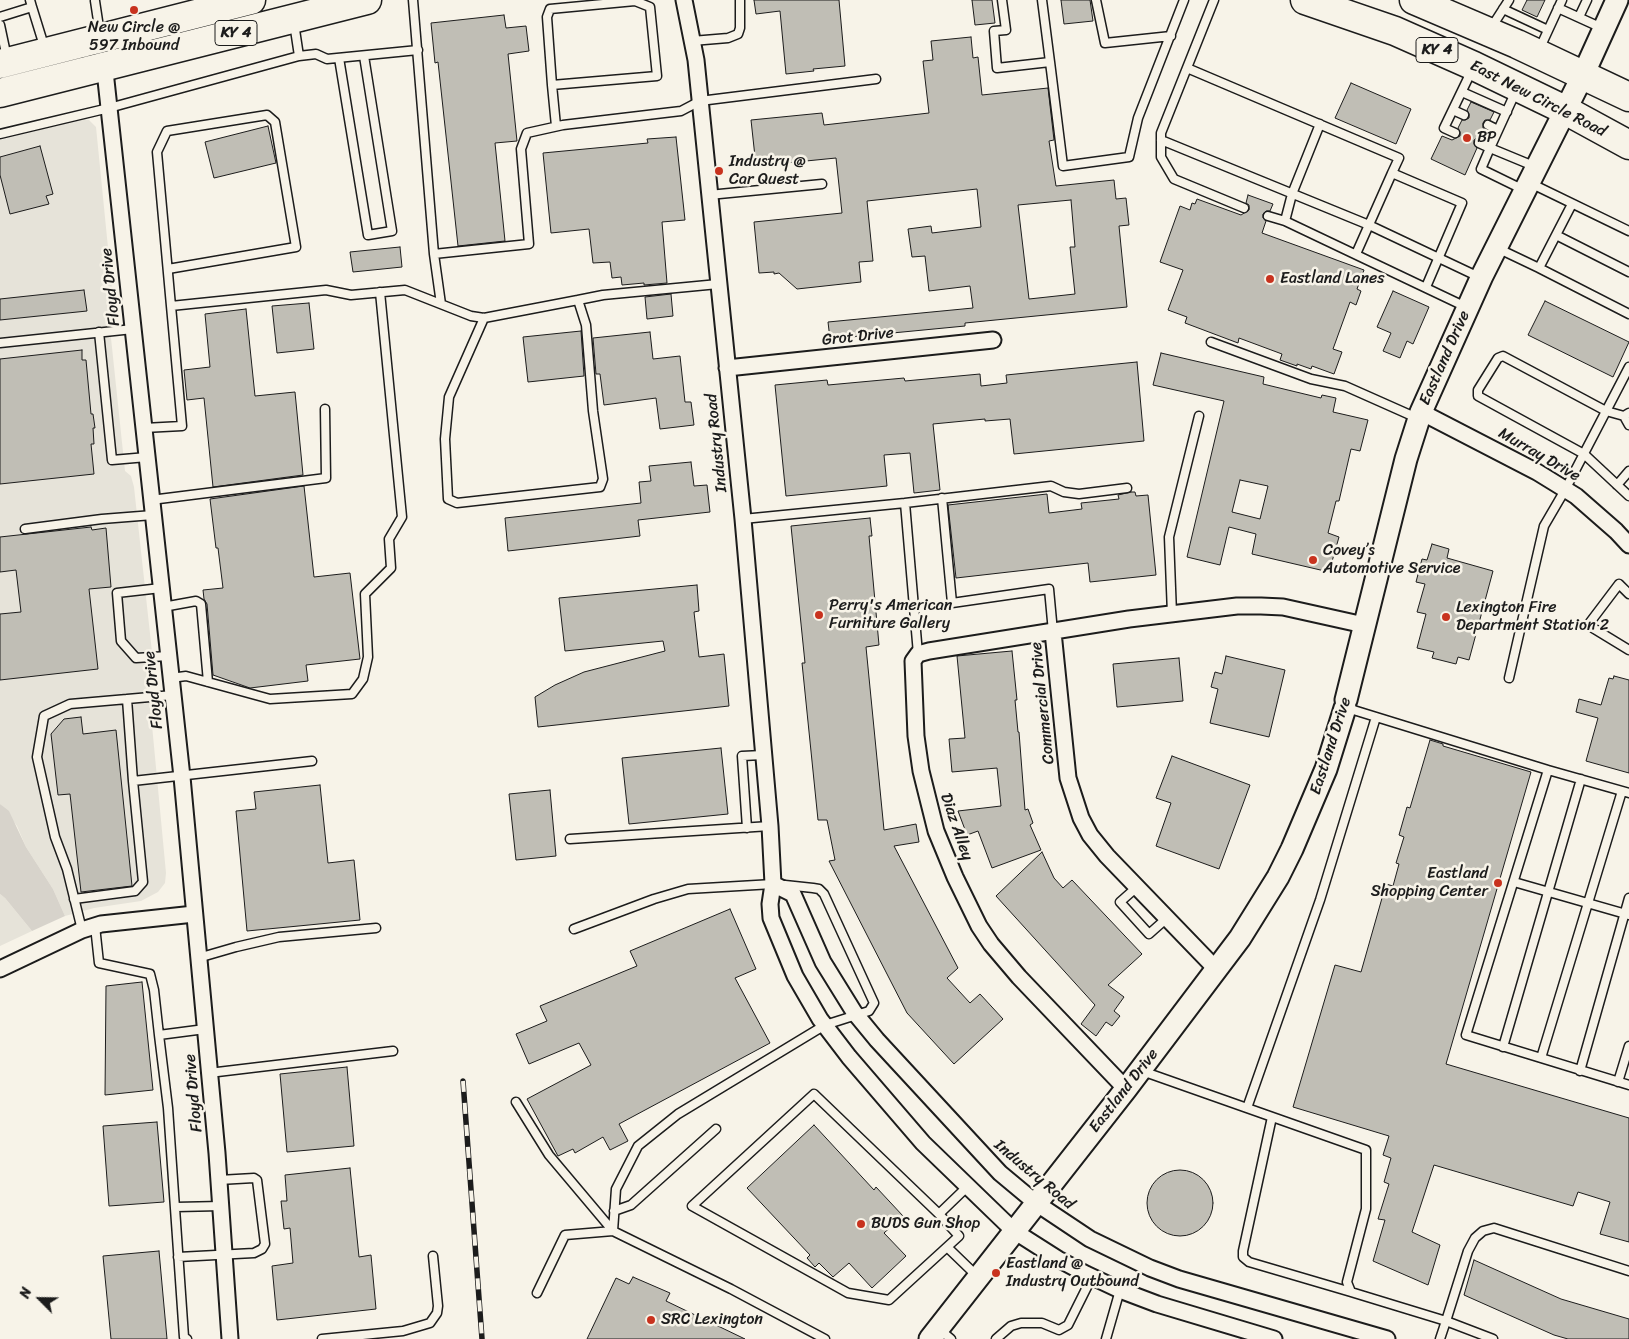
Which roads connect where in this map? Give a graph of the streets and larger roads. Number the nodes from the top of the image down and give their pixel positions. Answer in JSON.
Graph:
{"nodes":[{"id":1,"x":251,"y":0,"type":"edge"},
{"id":2,"x":367,"y":0,"type":"edge"},
{"id":3,"x":684,"y":0,"type":"edge"},
{"id":4,"x":1305,"y":0,"type":"edge"},
{"id":5,"x":1414,"y":0,"type":"edge"},
{"id":6,"x":1617,"y":0,"type":"edge"},
{"id":7,"x":101,"y":38,"type":"junction"},
{"id":8,"x":4,"y":63,"type":"edge"},
{"id":9,"x":104,"y":67,"type":"junction"},
{"id":10,"x":1583,"y":75,"type":"junction"},
{"id":11,"x":0,"y":93,"type":"edge"},
{"id":12,"x":1629,"y":97,"type":"edge"},
{"id":13,"x":1565,"y":110,"type":"junction"},
{"id":14,"x":1629,"y":146,"type":"edge"},
{"id":15,"x":993,"y":340,"type":"dead end"},
{"id":16,"x":727,"y":368,"type":"junction"},
{"id":17,"x":1420,"y":415,"type":"junction"},
{"id":18,"x":1629,"y":545,"type":"edge"},
{"id":19,"x":1364,"y":625,"type":"junction"},
{"id":20,"x":1053,"y":632,"type":"junction"},
{"id":21,"x":773,"y":884,"type":"junction"},
{"id":22,"x":194,"y":914,"type":"junction"},
{"id":23,"x":0,"y":969,"type":"edge"},
{"id":24,"x":1217,"y":970,"type":"junction"},
{"id":25,"x":1126,"y":1089,"type":"junction"},
{"id":26,"x":1036,"y":1203,"type":"junction"},
{"id":27,"x":1014,"y":1231,"type":"junction"},
{"id":28,"x":940,"y":1336,"type":"edge"},
{"id":29,"x":230,"y":1339,"type":"edge"},
{"id":30,"x":1274,"y":1339,"type":"edge"},
{"id":31,"x":1387,"y":1339,"type":"edge"}],
"edges":[{"from":1,"to":7,"type":"highway","number":"KY 4"},
{"from":2,"to":9,"type":"highway","number":"KY 4"},
{"from":3,"to":16,"type":"street","name":"Industry Road"},
{"from":4,"to":13,"type":"highway","name":"East New Circle Road","number":"KY 4"},
{"from":5,"to":10,"type":"highway","number":"KY 4"},
{"from":6,"to":10,"type":"street","name":"Eastland Drive"},
{"from":7,"to":8,"type":"highway","number":"KY 4"},
{"from":7,"to":9,"type":"street","name":"Floyd Drive"},
{"from":9,"to":11,"type":"highway","number":"KY 4"},
{"from":9,"to":22,"type":"street","name":"Floyd Drive"},
{"from":10,"to":12,"type":"highway","number":"KY 4"},
{"from":10,"to":13,"type":"street","name":"Eastland Drive"},
{"from":13,"to":14,"type":"highway","name":"East New Circle Road","number":"KY 4"},
{"from":13,"to":17,"type":"street","name":"Eastland Drive"},
{"from":15,"to":16,"type":"street","name":"Grot Drive"},
{"from":16,"to":21,"type":"street","name":"Industry Road"},
{"from":17,"to":18,"type":"street","name":"Murray Drive"},
{"from":17,"to":19,"type":"street","name":"Eastland Drive"},
{"from":19,"to":20,"type":"street","name":"Commercial Drive"},
{"from":19,"to":24,"type":"street","name":"Eastland Drive"},
{"from":20,"to":24,"type":"street","name":"Commercial Drive"},
{"from":20,"to":25,"type":"street","name":"Diaz Alley"},
{"from":21,"to":26,"type":"street","name":"Industry Road"},
{"from":21,"to":27,"type":"street","name":"Industry Road"},
{"from":22,"to":23,"type":"street"},
{"from":22,"to":29,"type":"street","name":"Floyd Drive"},
{"from":24,"to":25,"type":"street","name":"Eastland Drive"},
{"from":25,"to":26,"type":"street","name":"Eastland Drive"},
{"from":26,"to":27,"type":"street","name":"Eastland Drive"},
{"from":26,"to":31,"type":"street","name":"Industry Road"},
{"from":27,"to":28,"type":"street","name":"Eastland Drive"},
{"from":27,"to":30,"type":"street","name":"Industry Road"}]}
